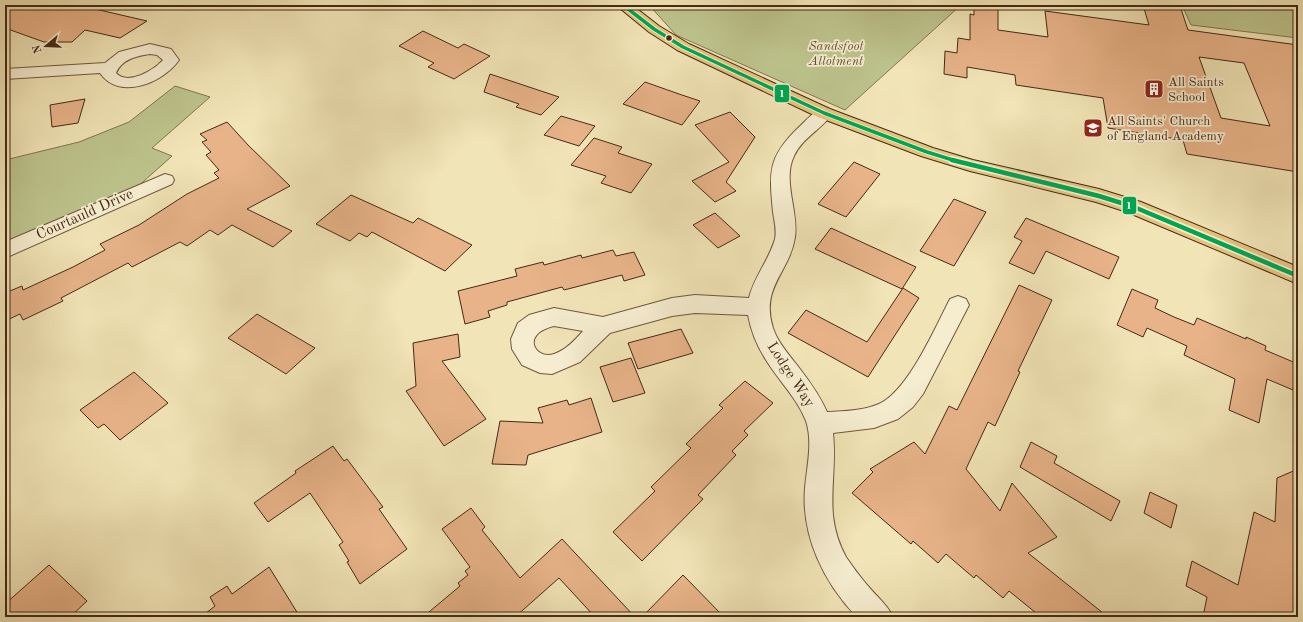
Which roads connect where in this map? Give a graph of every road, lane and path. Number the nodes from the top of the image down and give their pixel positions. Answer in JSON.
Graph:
{"nodes":[{"id":1,"x":623,"y":5,"type":"edge"},
{"id":2,"x":109,"y":68,"type":"dead end"},
{"id":3,"x":5,"y":74,"type":"edge"},
{"id":4,"x":824,"y":113,"type":"junction"},
{"id":5,"x":165,"y":180,"type":"dead end"},
{"id":6,"x":5,"y":250,"type":"edge"},
{"id":7,"x":1298,"y":276,"type":"edge"},
{"id":8,"x":958,"y":305,"type":"dead end"},
{"id":9,"x":759,"y":307,"type":"junction"},
{"id":10,"x":603,"y":326,"type":"dead end"},
{"id":11,"x":819,"y":424,"type":"junction"},
{"id":12,"x":878,"y":617,"type":"edge"}],
"edges":[{"from":1,"to":4,"type":"highway"},
{"from":2,"to":3,"type":"street"},
{"from":4,"to":7,"type":"highway"},
{"from":4,"to":9,"type":"street","name":"Lodge Way"},
{"from":5,"to":6,"type":"street","name":"Courtauld Drive"},
{"from":8,"to":11,"type":"street"},
{"from":9,"to":10,"type":"street"},
{"from":9,"to":11,"type":"street","name":"Lodge Way"},
{"from":11,"to":12,"type":"street","name":"Lodge Way"}]}
